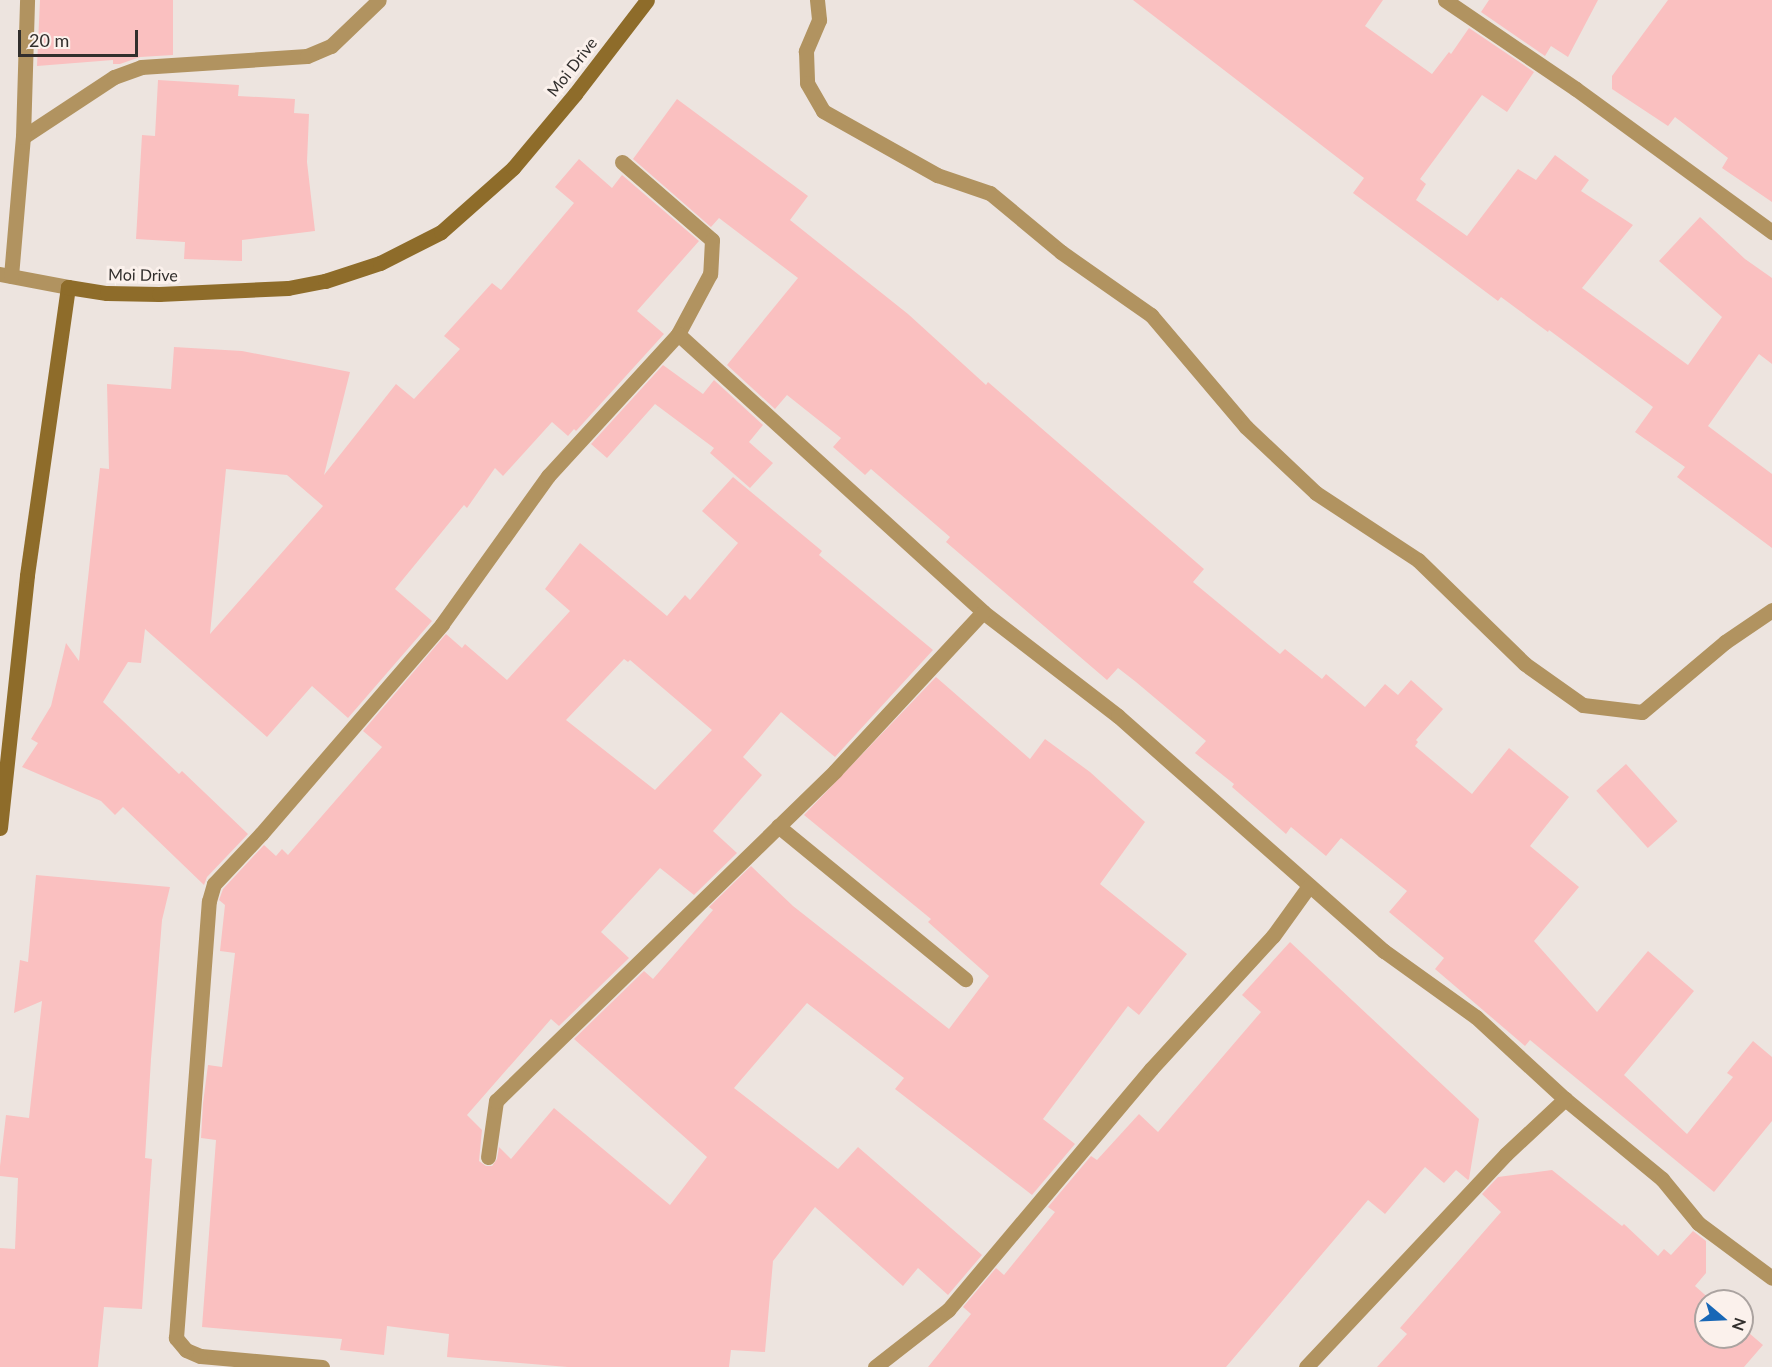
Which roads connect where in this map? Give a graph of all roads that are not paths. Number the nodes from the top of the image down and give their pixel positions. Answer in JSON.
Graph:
{"nodes":[{"id":1,"x":27,"y":0,"type":"edge"},
{"id":2,"x":379,"y":0,"type":"edge"},
{"id":3,"x":647,"y":0,"type":"edge"},
{"id":4,"x":817,"y":0,"type":"edge"},
{"id":5,"x":1445,"y":0,"type":"edge"},
{"id":6,"x":23,"y":137,"type":"junction"},
{"id":7,"x":622,"y":162,"type":"dead end"},
{"id":8,"x":1772,"y":232,"type":"edge"},
{"id":9,"x":5,"y":275,"type":"edge"},
{"id":10,"x":68,"y":287,"type":"junction"},
{"id":11,"x":678,"y":334,"type":"junction"},
{"id":12,"x":1772,"y":610,"type":"edge"},
{"id":13,"x":983,"y":612,"type":"junction"},
{"id":14,"x":0,"y":820,"type":"edge"},
{"id":15,"x":778,"y":826,"type":"junction"},
{"id":16,"x":0,"y":828,"type":"edge"},
{"id":17,"x":1309,"y":886,"type":"junction"},
{"id":18,"x":965,"y":980,"type":"dead end"},
{"id":19,"x":1564,"y":1098,"type":"junction"},
{"id":20,"x":488,"y":1157,"type":"dead end"},
{"id":21,"x":1772,"y":1278,"type":"edge"},
{"id":22,"x":322,"y":1367,"type":"edge"},
{"id":23,"x":876,"y":1367,"type":"edge"},
{"id":24,"x":1306,"y":1367,"type":"edge"}],
"edges":[{"from":1,"to":6,"type":"street"},
{"from":2,"to":6,"type":"street"},
{"from":3,"to":10,"type":"street","name":"Moi Drive"},
{"from":4,"to":12,"type":"street"},
{"from":5,"to":8,"type":"street"},
{"from":6,"to":9,"type":"street"},
{"from":7,"to":11,"type":"street"},
{"from":9,"to":10,"type":"street"},
{"from":10,"to":14,"type":"street"},
{"from":11,"to":13,"type":"street"},
{"from":11,"to":22,"type":"street"},
{"from":13,"to":15,"type":"street"},
{"from":13,"to":17,"type":"street"},
{"from":14,"to":16,"type":"street"},
{"from":15,"to":18,"type":"street"},
{"from":15,"to":20,"type":"street"},
{"from":17,"to":19,"type":"street"},
{"from":17,"to":23,"type":"street"},
{"from":19,"to":21,"type":"street"},
{"from":19,"to":24,"type":"street"}]}
